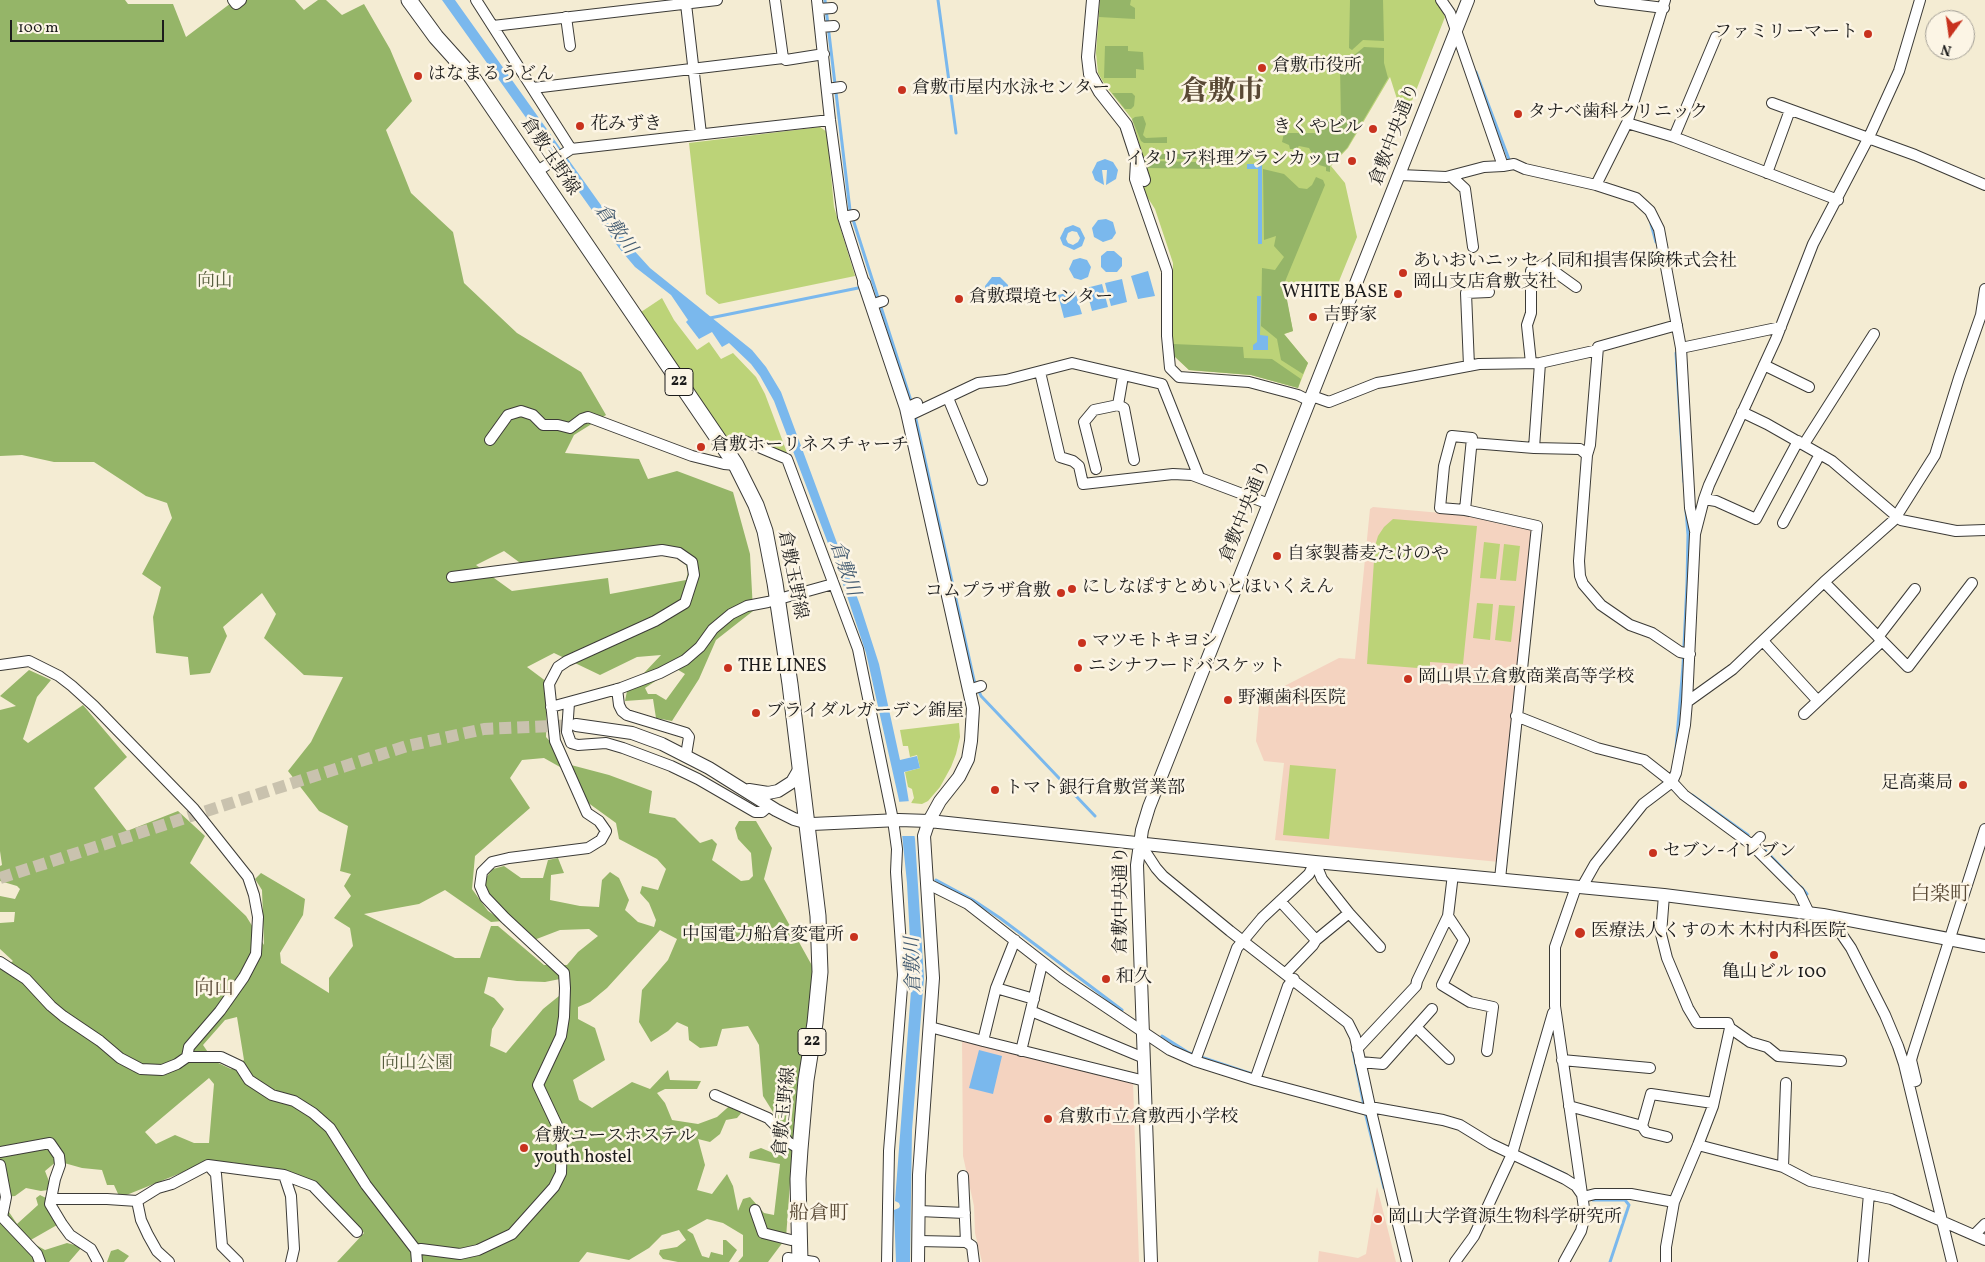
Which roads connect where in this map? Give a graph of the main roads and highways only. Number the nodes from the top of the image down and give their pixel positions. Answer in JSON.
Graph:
{"nodes":[{"id":1,"x":410,"y":0,"type":"edge"},
{"id":2,"x":798,"y":1261,"type":"edge"}],
"edges":[{"from":1,"to":2,"type":"main road","name":"倉敷玉野線","number":"22"}]}
